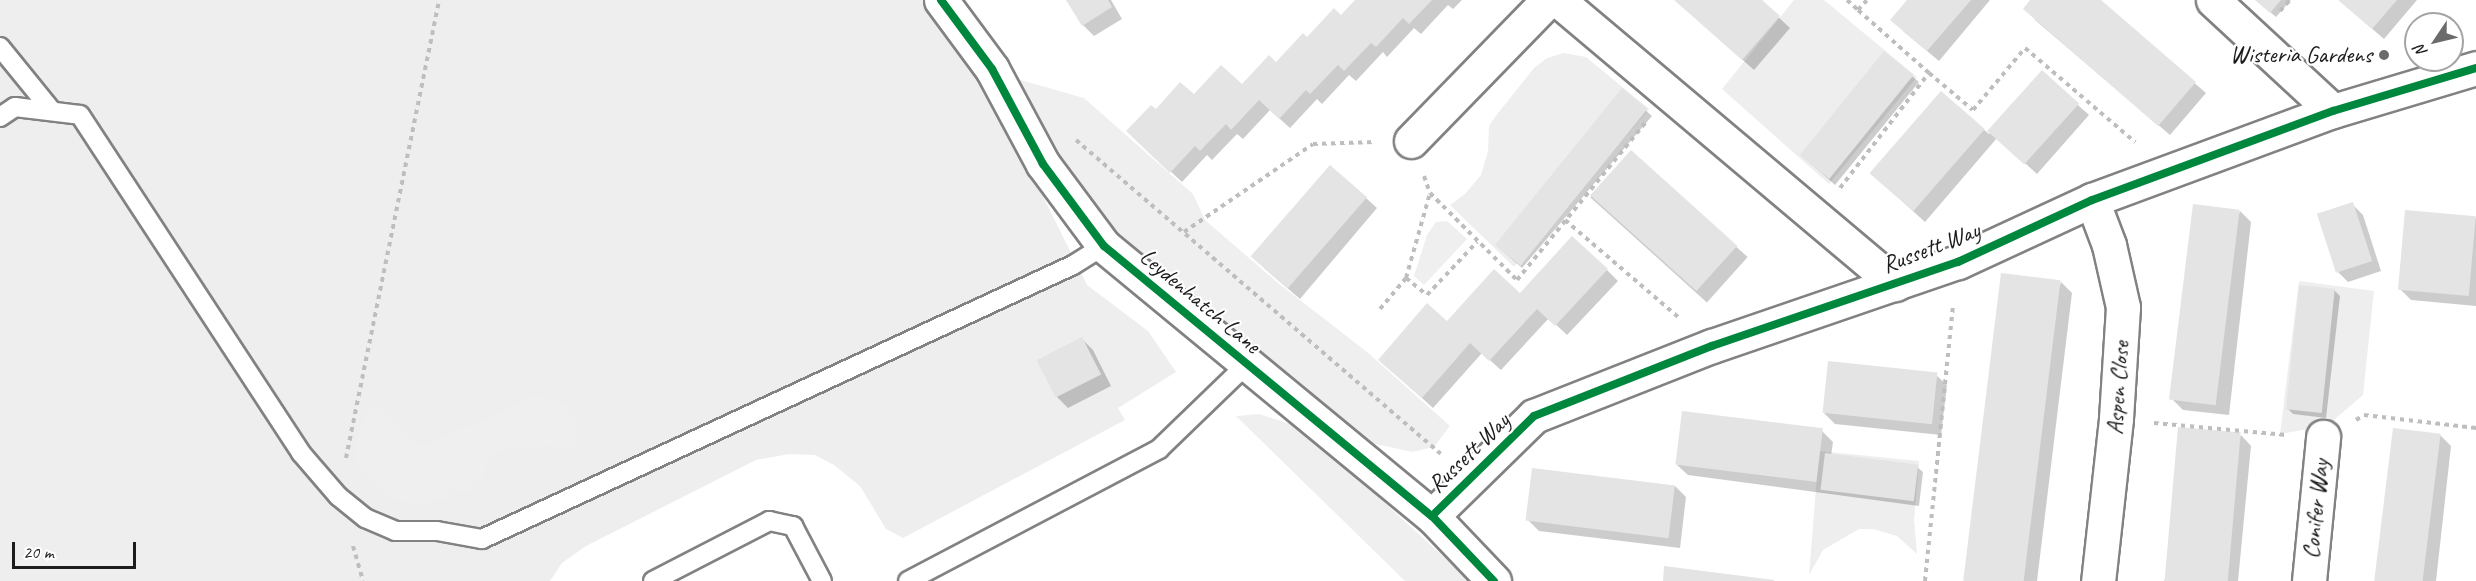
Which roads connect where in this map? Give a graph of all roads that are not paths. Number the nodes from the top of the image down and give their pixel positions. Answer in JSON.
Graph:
{"nodes":[{"id":1,"x":941,"y":0,"type":"edge"},
{"id":2,"x":1548,"y":0,"type":"edge"},
{"id":3,"x":1557,"y":0,"type":"edge"},
{"id":4,"x":2213,"y":0,"type":"edge"},
{"id":5,"x":0,"y":48,"type":"edge"},
{"id":6,"x":2476,"y":68,"type":"edge"},
{"id":7,"x":52,"y":111,"type":"junction"},
{"id":8,"x":2332,"y":111,"type":"junction"},
{"id":9,"x":0,"y":117,"type":"edge"},
{"id":10,"x":1411,"y":141,"type":"road end"},
{"id":11,"x":2092,"y":200,"type":"junction"},
{"id":12,"x":1104,"y":246,"type":"junction"},
{"id":13,"x":1895,"y":284,"type":"junction"},
{"id":14,"x":1246,"y":365,"type":"junction"},
{"id":15,"x":2323,"y":437,"type":"road end"},
{"id":16,"x":1432,"y":516,"type":"junction"},
{"id":17,"x":934,"y":575,"type":"edge"},
{"id":18,"x":653,"y":581,"type":"edge"},
{"id":19,"x":822,"y":581,"type":"edge"},
{"id":20,"x":908,"y":581,"type":"edge"},
{"id":21,"x":1494,"y":581,"type":"edge"},
{"id":22,"x":2098,"y":581,"type":"edge"},
{"id":23,"x":2309,"y":581,"type":"edge"}],
"edges":[{"from":1,"to":12,"type":"street","name":"Leydenhatch Lane"},
{"from":2,"to":10,"type":"street"},
{"from":3,"to":13,"type":"street","name":"Russett Way"},
{"from":4,"to":8,"type":"street"},
{"from":5,"to":7,"type":"lane"},
{"from":6,"to":8,"type":"street","name":"Russett Way"},
{"from":7,"to":9,"type":"lane"},
{"from":7,"to":12,"type":"lane"},
{"from":8,"to":11,"type":"street","name":"Russett Way"},
{"from":11,"to":13,"type":"street","name":"Russett Way"},
{"from":11,"to":22,"type":"street","name":"Aspen Close"},
{"from":12,"to":14,"type":"street","name":"Leydenhatch Lane"},
{"from":13,"to":16,"type":"street","name":"Russett Way"},
{"from":14,"to":16,"type":"street","name":"Leydenhatch Lane"},
{"from":14,"to":17,"type":"lane"},
{"from":15,"to":23,"type":"street","name":"Conifer Way"},
{"from":16,"to":21,"type":"street","name":"Leydenhatch Lane"},
{"from":17,"to":20,"type":"lane"},
{"from":18,"to":19,"type":"lane"}]}
